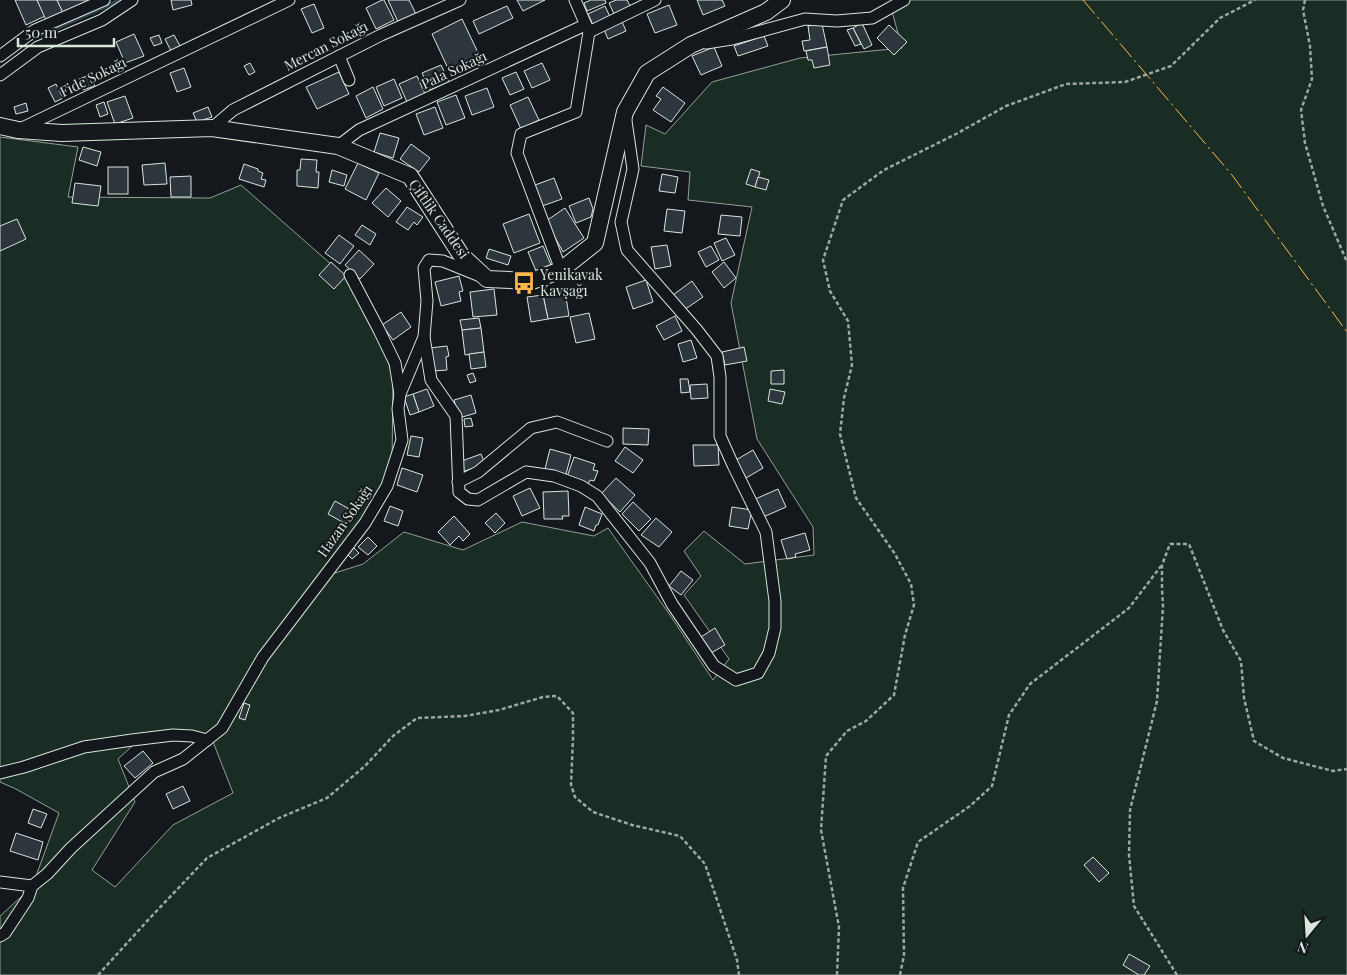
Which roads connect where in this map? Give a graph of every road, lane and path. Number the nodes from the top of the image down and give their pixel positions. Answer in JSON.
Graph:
{"nodes":[{"id":1,"x":104,"y":0,"type":"edge"},
{"id":2,"x":132,"y":0,"type":"edge"},
{"id":3,"x":289,"y":0,"type":"edge"},
{"id":4,"x":460,"y":0,"type":"edge"},
{"id":5,"x":575,"y":0,"type":"edge"},
{"id":6,"x":655,"y":0,"type":"edge"},
{"id":7,"x":782,"y":0,"type":"edge"},
{"id":8,"x":904,"y":0,"type":"edge"},
{"id":9,"x":1255,"y":0,"type":"edge"},
{"id":10,"x":1305,"y":0,"type":"edge"},
{"id":11,"x":587,"y":29,"type":"junction"},
{"id":12,"x":691,"y":45,"type":"junction"},
{"id":13,"x":0,"y":56,"type":"edge"},
{"id":14,"x":339,"y":56,"type":"junction"},
{"id":15,"x":0,"y":75,"type":"edge"},
{"id":16,"x":349,"y":80,"type":"dead end"},
{"id":17,"x":624,"y":112,"type":"junction"},
{"id":18,"x":0,"y":126,"type":"edge"},
{"id":19,"x":212,"y":128,"type":"junction"},
{"id":20,"x":18,"y":130,"type":"junction"},
{"id":21,"x":338,"y":146,"type":"junction"},
{"id":22,"x":1347,"y":262,"type":"edge"},
{"id":23,"x":562,"y":270,"type":"junction"},
{"id":24,"x":350,"y":275,"type":"dead end"},
{"id":25,"x":487,"y":279,"type":"junction"},
{"id":26,"x":424,"y":337,"type":"junction"},
{"id":27,"x":400,"y":394,"type":"junction"},
{"id":28,"x":607,"y":441,"type":"dead end"},
{"id":29,"x":458,"y":482,"type":"junction"},
{"id":30,"x":1162,"y":565,"type":"junction"},
{"id":31,"x":207,"y":740,"type":"junction"},
{"id":32,"x":1347,"y":768,"type":"edge"},
{"id":33,"x":0,"y":773,"type":"edge"},
{"id":34,"x":0,"y":882,"type":"edge"},
{"id":35,"x":32,"y":886,"type":"junction"},
{"id":36,"x":0,"y":936,"type":"edge"},
{"id":37,"x":98,"y":975,"type":"edge"},
{"id":38,"x":739,"y":975,"type":"edge"},
{"id":39,"x":837,"y":975,"type":"edge"},
{"id":40,"x":900,"y":975,"type":"edge"},
{"id":41,"x":1177,"y":975,"type":"edge"}],
"edges":[{"from":1,"to":13,"type":"street"},
{"from":2,"to":15,"type":"street"},
{"from":3,"to":20,"type":"street","name":"Fide Sokağı"},
{"from":4,"to":14,"type":"street","name":"Mercan Sokağı"},
{"from":5,"to":11,"type":"street"},
{"from":6,"to":11,"type":"street","name":"Pala Sokağı"},
{"from":7,"to":12,"type":"street"},
{"from":8,"to":12,"type":"street"},
{"from":9,"to":39,"type":"path"},
{"from":10,"to":22,"type":"path"},
{"from":11,"to":21,"type":"street","name":"Pala Sokağı"},
{"from":11,"to":23,"type":"street"},
{"from":12,"to":17,"type":"street"},
{"from":14,"to":16,"type":"street"},
{"from":14,"to":19,"type":"street","name":"Mercan Sokağı"},
{"from":17,"to":23,"type":"street"},
{"from":17,"to":29,"type":"street"},
{"from":18,"to":20,"type":"street","name":"Çiftlik Caddesi"},
{"from":19,"to":20,"type":"street","name":"Çiftlik Caddesi"},
{"from":19,"to":21,"type":"street","name":"Çiftlik Caddesi"},
{"from":21,"to":25,"type":"street","name":"Çiftlik Caddesi"},
{"from":23,"to":25,"type":"street"},
{"from":24,"to":27,"type":"street"},
{"from":25,"to":26,"type":"street","name":"Hazan Sokağı"},
{"from":26,"to":27,"type":"street","name":"Hazan Sokağı"},
{"from":26,"to":29,"type":"street"},
{"from":27,"to":31,"type":"street","name":"Hazan Sokağı"},
{"from":28,"to":29,"type":"street"},
{"from":30,"to":32,"type":"path"},
{"from":30,"to":40,"type":"path"},
{"from":30,"to":41,"type":"path"},
{"from":31,"to":33,"type":"street"},
{"from":31,"to":35,"type":"street","name":"Hazan Sokağı"},
{"from":34,"to":35,"type":"street"},
{"from":35,"to":36,"type":"street"},
{"from":37,"to":38,"type":"path"}]}
